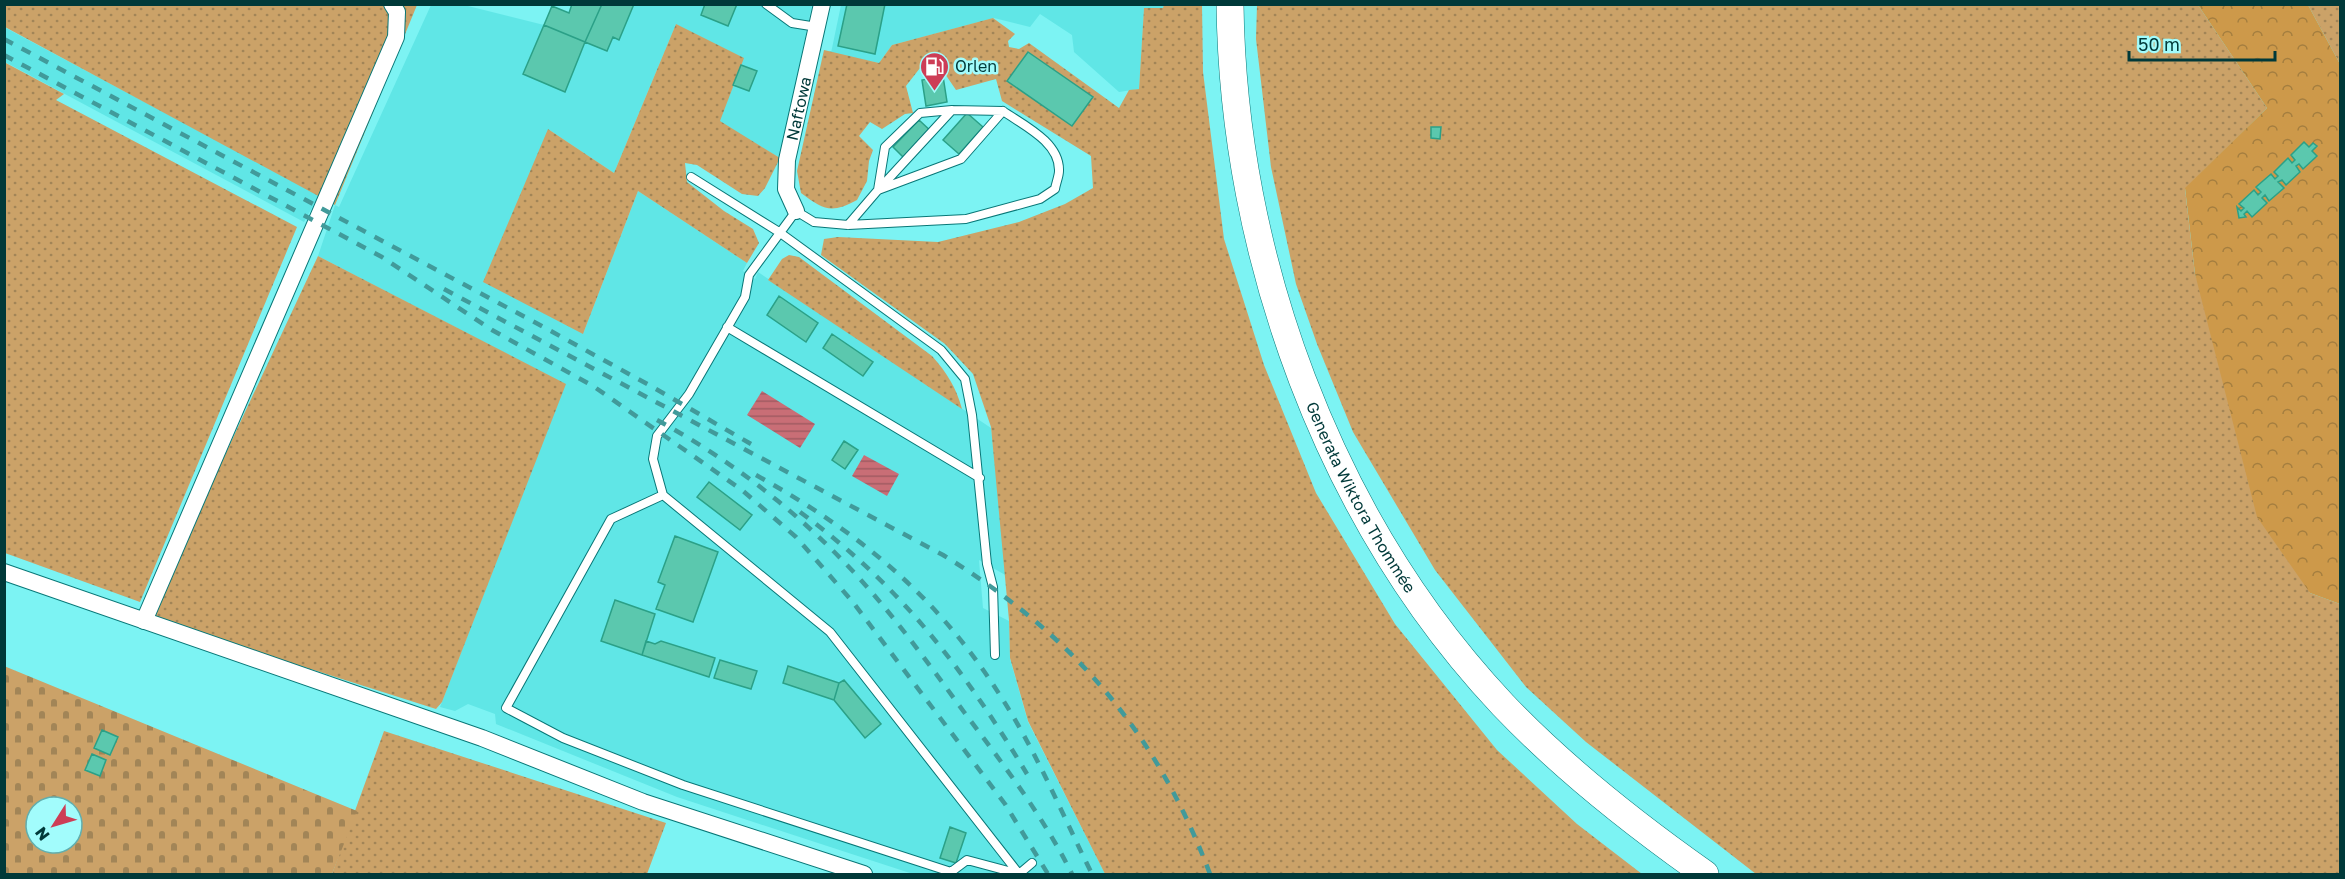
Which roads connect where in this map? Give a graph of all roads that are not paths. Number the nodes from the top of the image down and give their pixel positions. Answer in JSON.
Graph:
{"nodes":[{"id":1,"x":392,"y":4,"type":"edge"},
{"id":2,"x":766,"y":4,"type":"edge"},
{"id":3,"x":822,"y":4,"type":"edge"},
{"id":4,"x":1230,"y":4,"type":"edge"},
{"id":5,"x":817,"y":27,"type":"junction"},
{"id":6,"x":952,"y":110,"type":"junction"},
{"id":7,"x":1003,"y":111,"type":"junction"},
{"id":8,"x":691,"y":177,"type":"dead end"},
{"id":9,"x":878,"y":190,"type":"junction"},
{"id":10,"x":796,"y":211,"type":"junction"},
{"id":11,"x":848,"y":225,"type":"junction"},
{"id":12,"x":778,"y":232,"type":"junction"},
{"id":13,"x":727,"y":327,"type":"junction"},
{"id":14,"x":980,"y":478,"type":"junction"},
{"id":15,"x":663,"y":495,"type":"junction"},
{"id":16,"x":4,"y":572,"type":"edge"},
{"id":17,"x":144,"y":621,"type":"junction"},
{"id":18,"x":995,"y":655,"type":"dead end"},
{"id":19,"x":1032,"y":863,"type":"dead end"},
{"id":20,"x":864,"y":874,"type":"edge"},
{"id":21,"x":1019,"y":874,"type":"edge"},
{"id":22,"x":1705,"y":874,"type":"edge"}],
"edges":[{"from":1,"to":17,"type":"street"},
{"from":2,"to":5,"type":"lane"},
{"from":3,"to":5,"type":"street","name":"Naftowa"},
{"from":4,"to":22,"type":"main road","name":"Generała Wiktora Thommée"},
{"from":5,"to":10,"type":"street","name":"Naftowa"},
{"from":6,"to":7,"type":"lane"},
{"from":6,"to":9,"type":"lane"},
{"from":6,"to":9,"type":"lane"},
{"from":7,"to":9,"type":"lane"},
{"from":7,"to":11,"type":"lane"},
{"from":8,"to":12,"type":"lane"},
{"from":9,"to":11,"type":"lane"},
{"from":10,"to":11,"type":"lane"},
{"from":10,"to":12,"type":"lane"},
{"from":12,"to":13,"type":"lane"},
{"from":12,"to":14,"type":"lane"},
{"from":13,"to":14,"type":"lane"},
{"from":13,"to":15,"type":"lane"},
{"from":14,"to":18,"type":"lane"},
{"from":15,"to":21,"type":"lane"},
{"from":15,"to":21,"type":"lane"},
{"from":16,"to":17,"type":"street"},
{"from":17,"to":20,"type":"street"},
{"from":19,"to":21,"type":"lane"}]}
